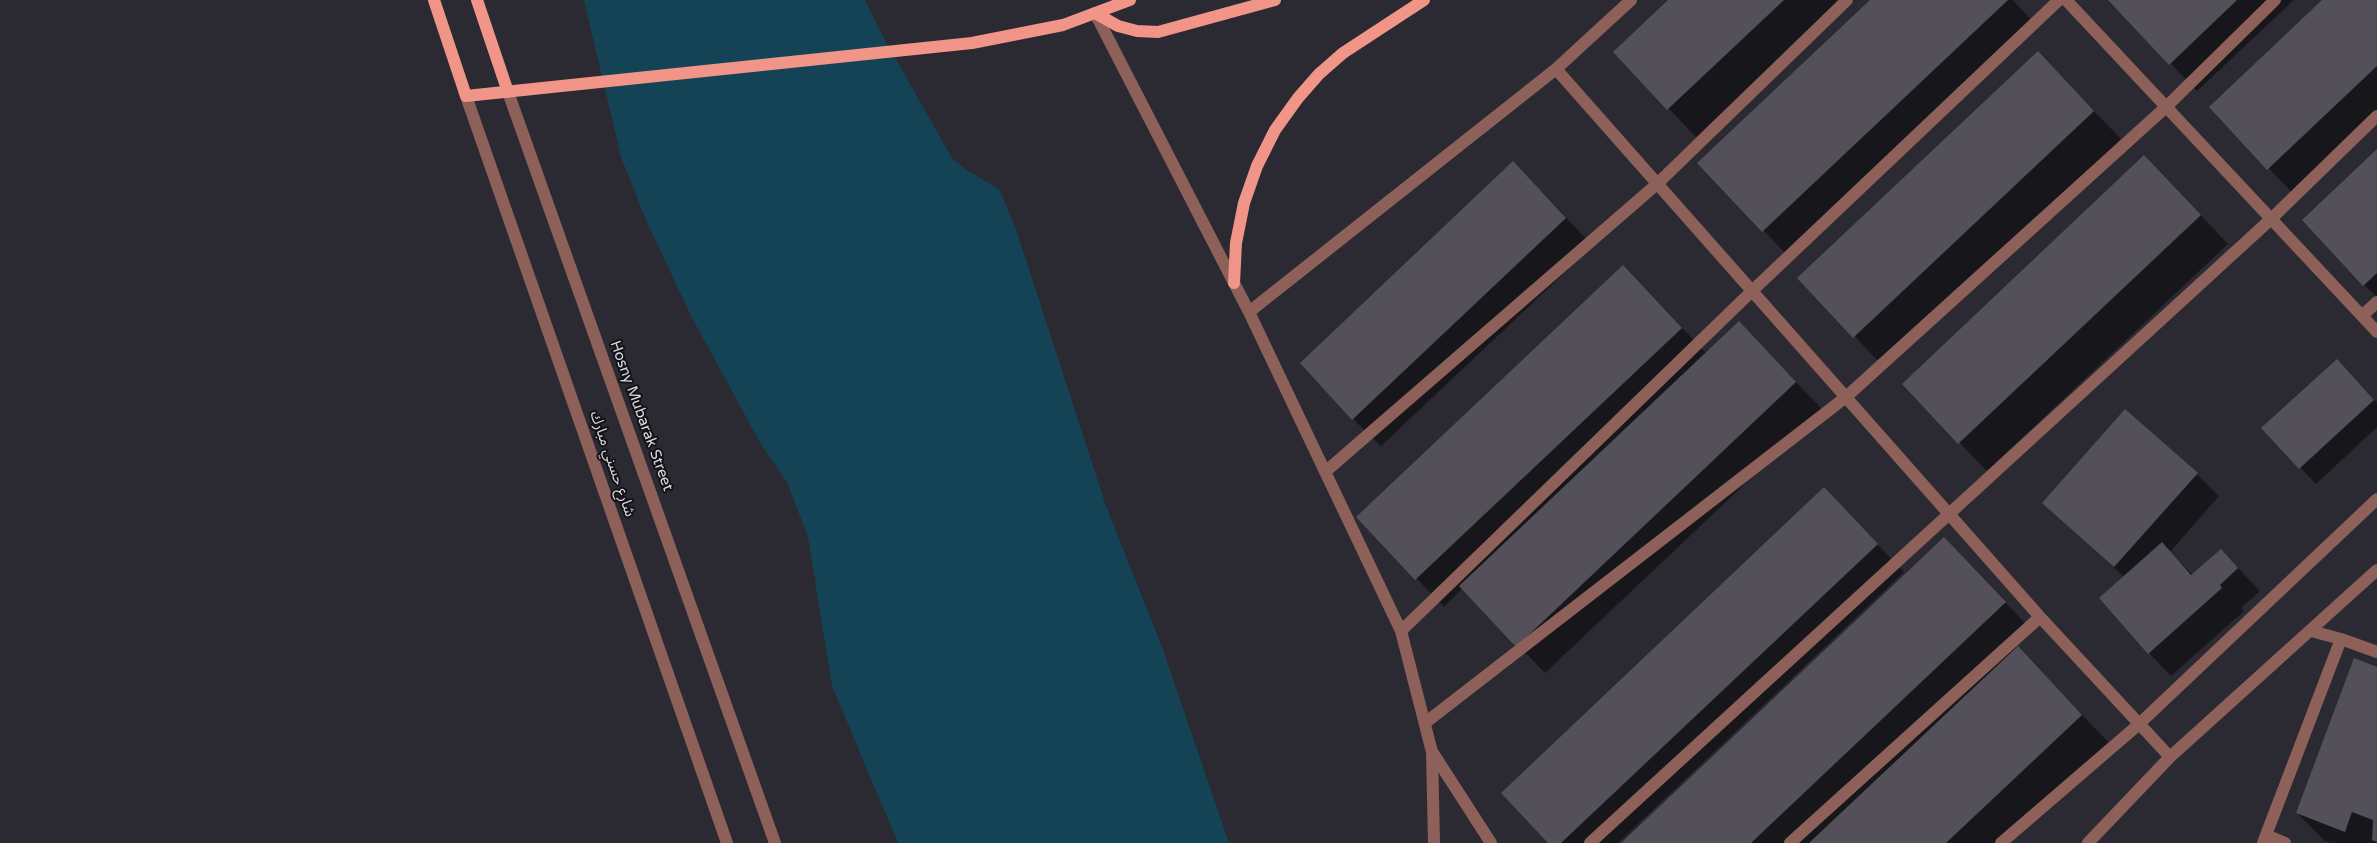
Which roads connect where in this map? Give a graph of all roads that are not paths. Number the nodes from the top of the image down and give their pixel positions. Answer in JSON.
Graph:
{"nodes":[{"id":1,"x":434,"y":0,"type":"edge"},
{"id":2,"x":477,"y":0,"type":"edge"},
{"id":3,"x":1130,"y":0,"type":"edge"},
{"id":4,"x":1275,"y":0,"type":"edge"},
{"id":5,"x":1424,"y":0,"type":"edge"},
{"id":6,"x":1631,"y":0,"type":"edge"},
{"id":7,"x":1847,"y":0,"type":"edge"},
{"id":8,"x":2059,"y":0,"type":"edge"},
{"id":9,"x":2066,"y":0,"type":"edge"},
{"id":10,"x":2275,"y":0,"type":"edge"},
{"id":11,"x":1095,"y":13,"type":"junction"},
{"id":12,"x":1556,"y":69,"type":"junction"},
{"id":13,"x":508,"y":92,"type":"junction"},
{"id":14,"x":466,"y":96,"type":"junction"},
{"id":15,"x":2166,"y":107,"type":"junction"},
{"id":16,"x":2377,"y":116,"type":"edge"},
{"id":17,"x":1657,"y":184,"type":"junction"},
{"id":18,"x":2271,"y":219,"type":"junction"},
{"id":19,"x":1234,"y":283,"type":"junction"},
{"id":20,"x":1752,"y":291,"type":"junction"},
{"id":21,"x":2377,"y":302,"type":"edge"},
{"id":22,"x":1249,"y":312,"type":"junction"},
{"id":23,"x":2362,"y":316,"type":"junction"},
{"id":24,"x":2377,"y":332,"type":"edge"},
{"id":25,"x":1846,"y":397,"type":"junction"},
{"id":26,"x":1325,"y":472,"type":"junction"},
{"id":27,"x":2377,"y":499,"type":"edge"},
{"id":28,"x":1949,"y":514,"type":"junction"},
{"id":29,"x":2377,"y":570,"type":"edge"},
{"id":30,"x":2040,"y":616,"type":"junction"},
{"id":31,"x":1401,"y":631,"type":"junction"},
{"id":32,"x":2311,"y":631,"type":"junction"},
{"id":33,"x":2341,"y":639,"type":"junction"},
{"id":34,"x":2377,"y":652,"type":"edge"},
{"id":35,"x":1425,"y":723,"type":"junction"},
{"id":36,"x":2138,"y":725,"type":"junction"},
{"id":37,"x":1432,"y":752,"type":"junction"},
{"id":38,"x":2170,"y":757,"type":"junction"},
{"id":39,"x":2264,"y":839,"type":"edge"},
{"id":40,"x":727,"y":843,"type":"edge"},
{"id":41,"x":775,"y":843,"type":"edge"},
{"id":42,"x":1434,"y":843,"type":"edge"},
{"id":43,"x":1491,"y":843,"type":"edge"},
{"id":44,"x":1590,"y":843,"type":"edge"},
{"id":45,"x":1790,"y":843,"type":"edge"},
{"id":46,"x":2001,"y":843,"type":"edge"},
{"id":47,"x":2088,"y":843,"type":"edge"},
{"id":48,"x":2285,"y":843,"type":"edge"}],
"edges":[{"from":1,"to":14,"type":"main road"},
{"from":2,"to":13,"type":"main road","name":"Hosny Mubarak Street"},
{"from":3,"to":11,"type":"main road"},
{"from":4,"to":11,"type":"main road"},
{"from":5,"to":19,"type":"main road"},
{"from":6,"to":12,"type":"street"},
{"from":7,"to":17,"type":"street"},
{"from":8,"to":20,"type":"street"},
{"from":9,"to":15,"type":"street"},
{"from":10,"to":15,"type":"street"},
{"from":11,"to":13,"type":"main road"},
{"from":11,"to":19,"type":"street"},
{"from":12,"to":17,"type":"street"},
{"from":12,"to":22,"type":"street"},
{"from":13,"to":14,"type":"main road"},
{"from":13,"to":41,"type":"street","name":"Hosny Mubarak Street"},
{"from":14,"to":40,"type":"street","name":"شارع حسني مبارك"},
{"from":15,"to":18,"type":"street"},
{"from":15,"to":25,"type":"street"},
{"from":16,"to":18,"type":"street"},
{"from":17,"to":20,"type":"street"},
{"from":17,"to":26,"type":"street"},
{"from":18,"to":23,"type":"street"},
{"from":18,"to":28,"type":"street"},
{"from":19,"to":22,"type":"street"},
{"from":20,"to":25,"type":"street"},
{"from":20,"to":31,"type":"street"},
{"from":21,"to":23,"type":"street"},
{"from":22,"to":26,"type":"street"},
{"from":23,"to":24,"type":"street"},
{"from":25,"to":28,"type":"street"},
{"from":25,"to":35,"type":"street"},
{"from":26,"to":31,"type":"street"},
{"from":27,"to":36,"type":"street"},
{"from":28,"to":30,"type":"street"},
{"from":28,"to":44,"type":"street"},
{"from":29,"to":32,"type":"street"},
{"from":30,"to":36,"type":"street"},
{"from":30,"to":45,"type":"street"},
{"from":31,"to":35,"type":"street"},
{"from":32,"to":33,"type":"street"},
{"from":32,"to":38,"type":"street"},
{"from":33,"to":34,"type":"street"},
{"from":33,"to":39,"type":"street"},
{"from":35,"to":37,"type":"street"},
{"from":36,"to":38,"type":"street"},
{"from":36,"to":46,"type":"street"},
{"from":37,"to":42,"type":"street"},
{"from":37,"to":43,"type":"street"},
{"from":38,"to":47,"type":"street"},
{"from":39,"to":48,"type":"street"}]}
